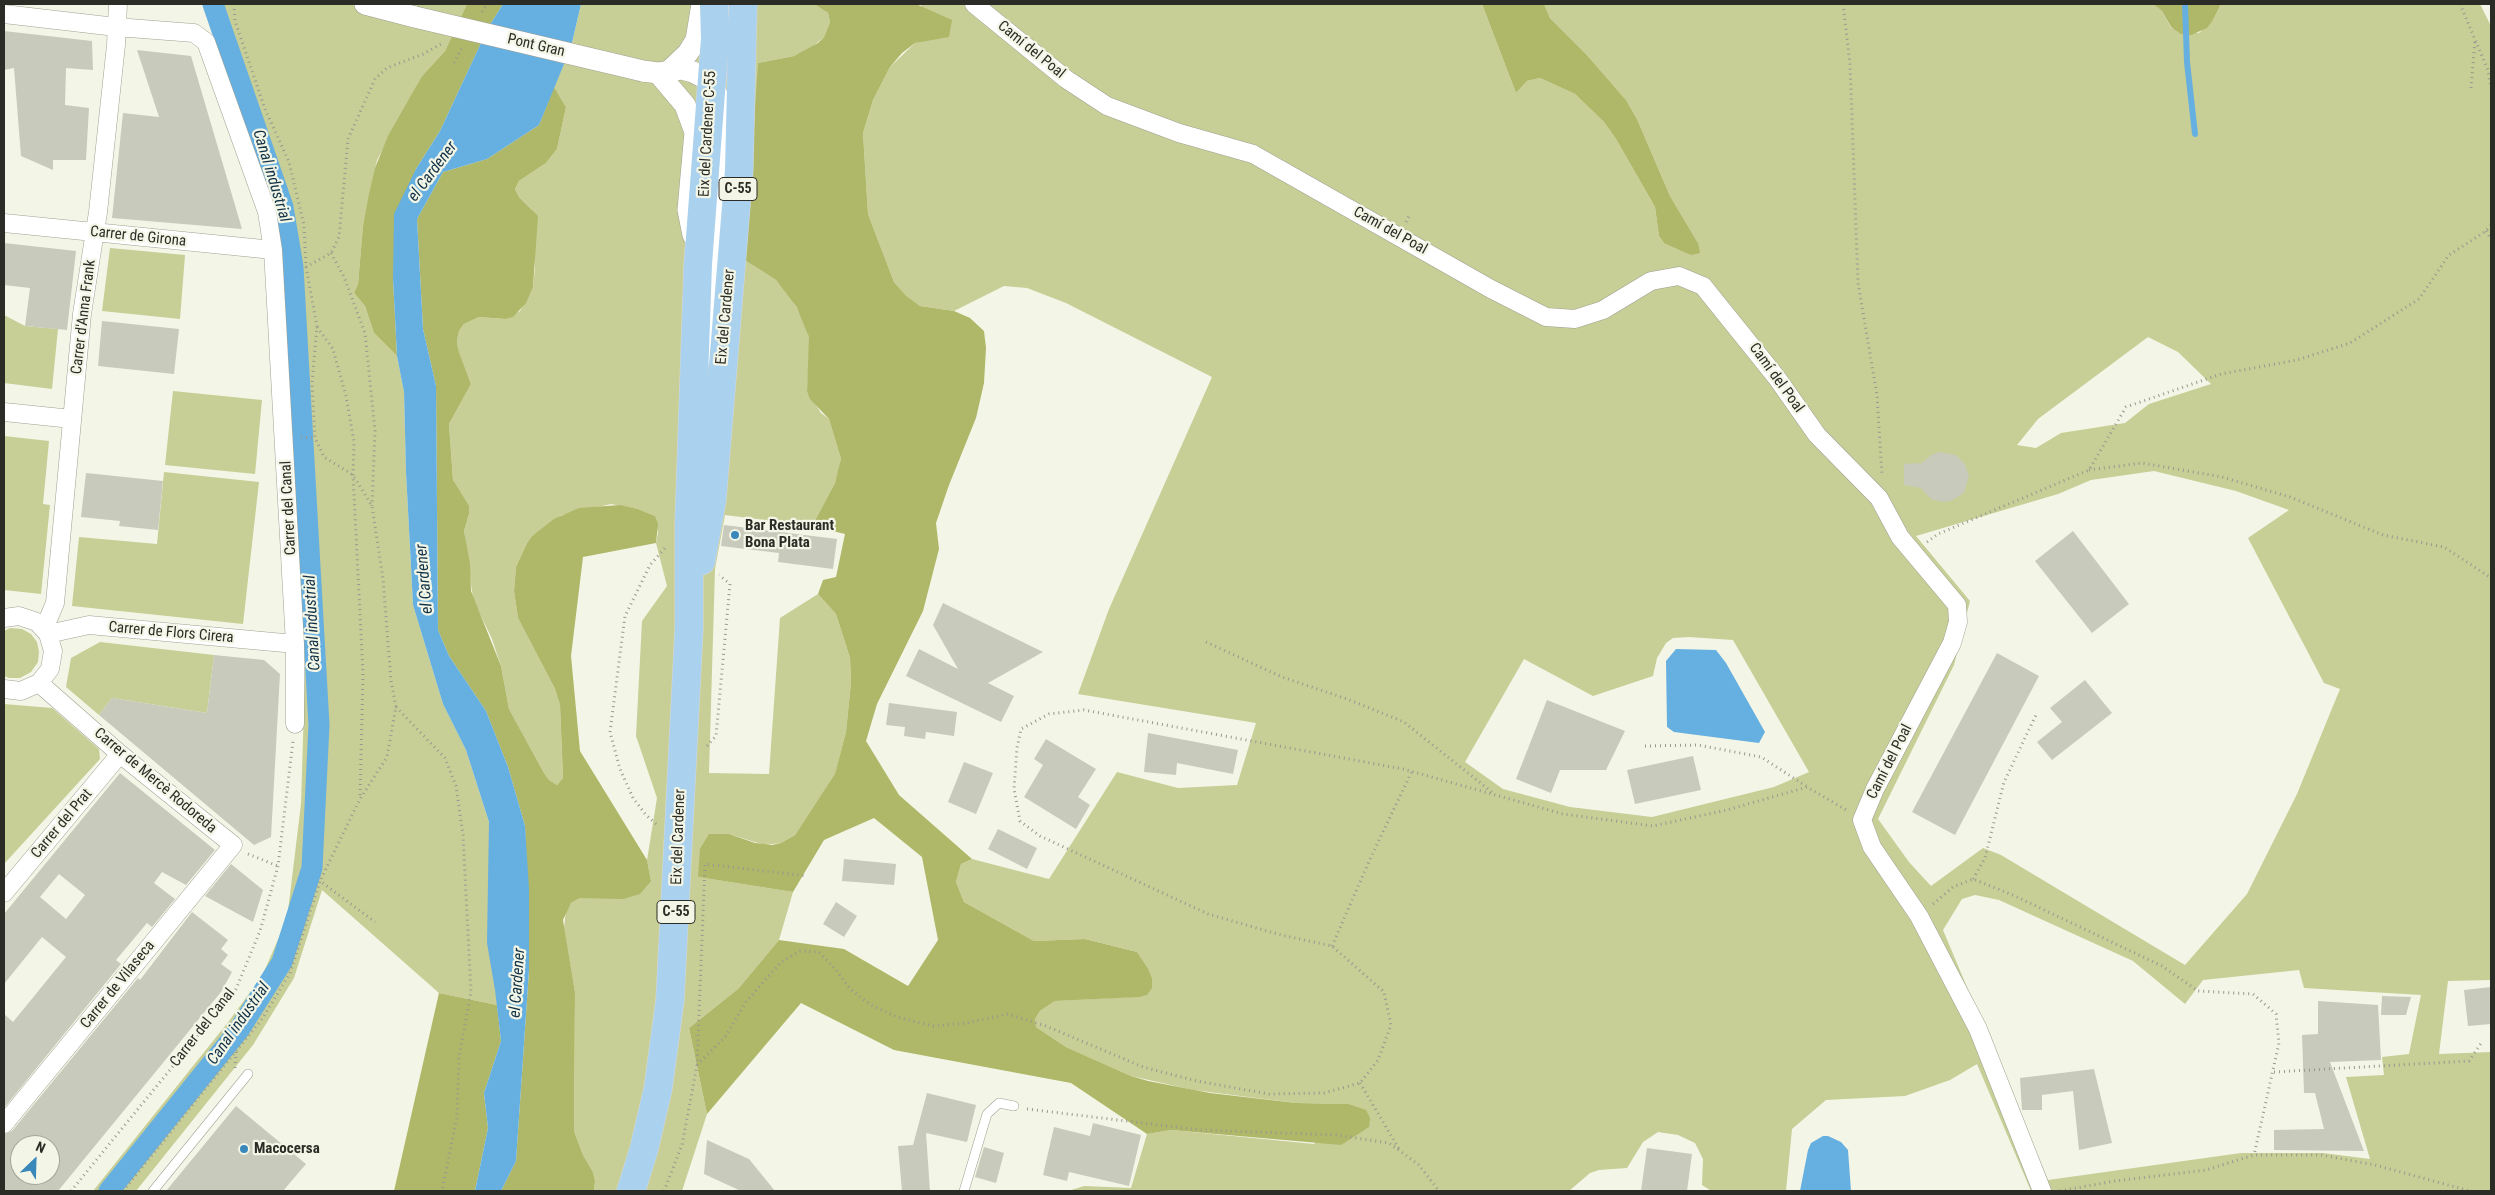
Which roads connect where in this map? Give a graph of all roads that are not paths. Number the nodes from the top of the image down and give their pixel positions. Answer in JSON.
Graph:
{"nodes":[{"id":1,"x":118,"y":4,"type":"edge"},
{"id":2,"x":365,"y":4,"type":"edge"},
{"id":3,"x":702,"y":4,"type":"edge"},
{"id":4,"x":714,"y":4,"type":"edge"},
{"id":5,"x":731,"y":4,"type":"edge"},
{"id":6,"x":743,"y":4,"type":"edge"},
{"id":7,"x":974,"y":4,"type":"edge"},
{"id":8,"x":4,"y":14,"type":"edge"},
{"id":9,"x":116,"y":27,"type":"junction"},
{"id":10,"x":660,"y":75,"type":"junction"},
{"id":11,"x":710,"y":81,"type":"junction"},
{"id":12,"x":4,"y":223,"type":"edge"},
{"id":13,"x":94,"y":233,"type":"junction"},
{"id":14,"x":273,"y":250,"type":"junction"},
{"id":15,"x":698,"y":264,"type":"junction"},
{"id":16,"x":722,"y":373,"type":"junction"},
{"id":17,"x":4,"y":412,"type":"edge"},
{"id":18,"x":72,"y":419,"type":"junction"},
{"id":19,"x":4,"y":618,"type":"edge"},
{"id":20,"x":689,"y":629,"type":"junction"},
{"id":21,"x":46,"y":631,"type":"junction"},
{"id":22,"x":295,"y":644,"type":"junction"},
{"id":23,"x":39,"y":684,"type":"junction"},
{"id":24,"x":4,"y":690,"type":"edge"},
{"id":25,"x":295,"y":724,"type":"road end"},
{"id":26,"x":120,"y":754,"type":"junction"},
{"id":27,"x":232,"y":846,"type":"joint"},
{"id":28,"x":4,"y":893,"type":"edge"},
{"id":29,"x":248,"y":1074,"type":"dead end"},
{"id":30,"x":1014,"y":1106,"type":"road end"},
{"id":31,"x":4,"y":1124,"type":"edge"},
{"id":32,"x":153,"y":1191,"type":"edge"},
{"id":33,"x":631,"y":1191,"type":"edge"},
{"id":34,"x":964,"y":1191,"type":"edge"},
{"id":35,"x":2042,"y":1191,"type":"edge"}],
"edges":[{"from":1,"to":9,"type":"street","name":"Carrer d'Anna Frank"},
{"from":2,"to":10,"type":"street","name":"Pont Gran","bridge":true},
{"from":3,"to":10,"type":"street"},
{"from":4,"to":11,"type":"main road","name":"Eix del Cardener C-55","number":"C-55"},
{"from":5,"to":11,"type":"street"},
{"from":6,"to":16,"type":"main road","name":"Eix del Cardener","number":"C-55"},
{"from":7,"to":35,"type":"street","name":"Camí del Poal"},
{"from":8,"to":9,"type":"street","name":"Carrer del Canal"},
{"from":9,"to":13,"type":"street","name":"Carrer d'Anna Frank"},
{"from":9,"to":14,"type":"street","name":"Carrer del Canal"},
{"from":10,"to":11,"type":"street","name":"Pont Gran"},
{"from":10,"to":15,"type":"street"},
{"from":11,"to":15,"type":"main road","name":"Eix del Cardener C-55","number":"C-55"},
{"from":11,"to":16,"type":"street"},
{"from":12,"to":13,"type":"street","name":"Carrer de Girona"},
{"from":13,"to":14,"type":"street","name":"Carrer de Girona"},
{"from":13,"to":18,"type":"street","name":"Carrer d'Anna Frank"},
{"from":14,"to":22,"type":"street","name":"Carrer del Canal"},
{"from":15,"to":20,"type":"main road","name":"Eix del Cardener","number":"C-55"},
{"from":16,"to":20,"type":"main road","name":"Eix del Cardener","number":"C-55"},
{"from":17,"to":18,"type":"street"},
{"from":18,"to":21,"type":"street","name":"Carrer d'Anna Frank"},
{"from":19,"to":21,"type":"street"},
{"from":20,"to":33,"type":"main road","name":"Eix del Cardener","number":"C-55"},
{"from":21,"to":22,"type":"street","name":"Carrer de Flors Cirera"},
{"from":21,"to":23,"type":"street"},
{"from":22,"to":25,"type":"street","name":"Carrer del Canal"},
{"from":23,"to":24,"type":"street"},
{"from":23,"to":26,"type":"street","name":"Carrer de Mercè Rodoreda"},
{"from":26,"to":27,"type":"street","name":"Carrer de Mercè Rodoreda"},
{"from":26,"to":28,"type":"street","name":"Carrer del Prat"},
{"from":27,"to":31,"type":"street","name":"Carrer de Vilaseca"},
{"from":29,"to":32,"type":"lane"},
{"from":30,"to":34,"type":"lane"}]}
